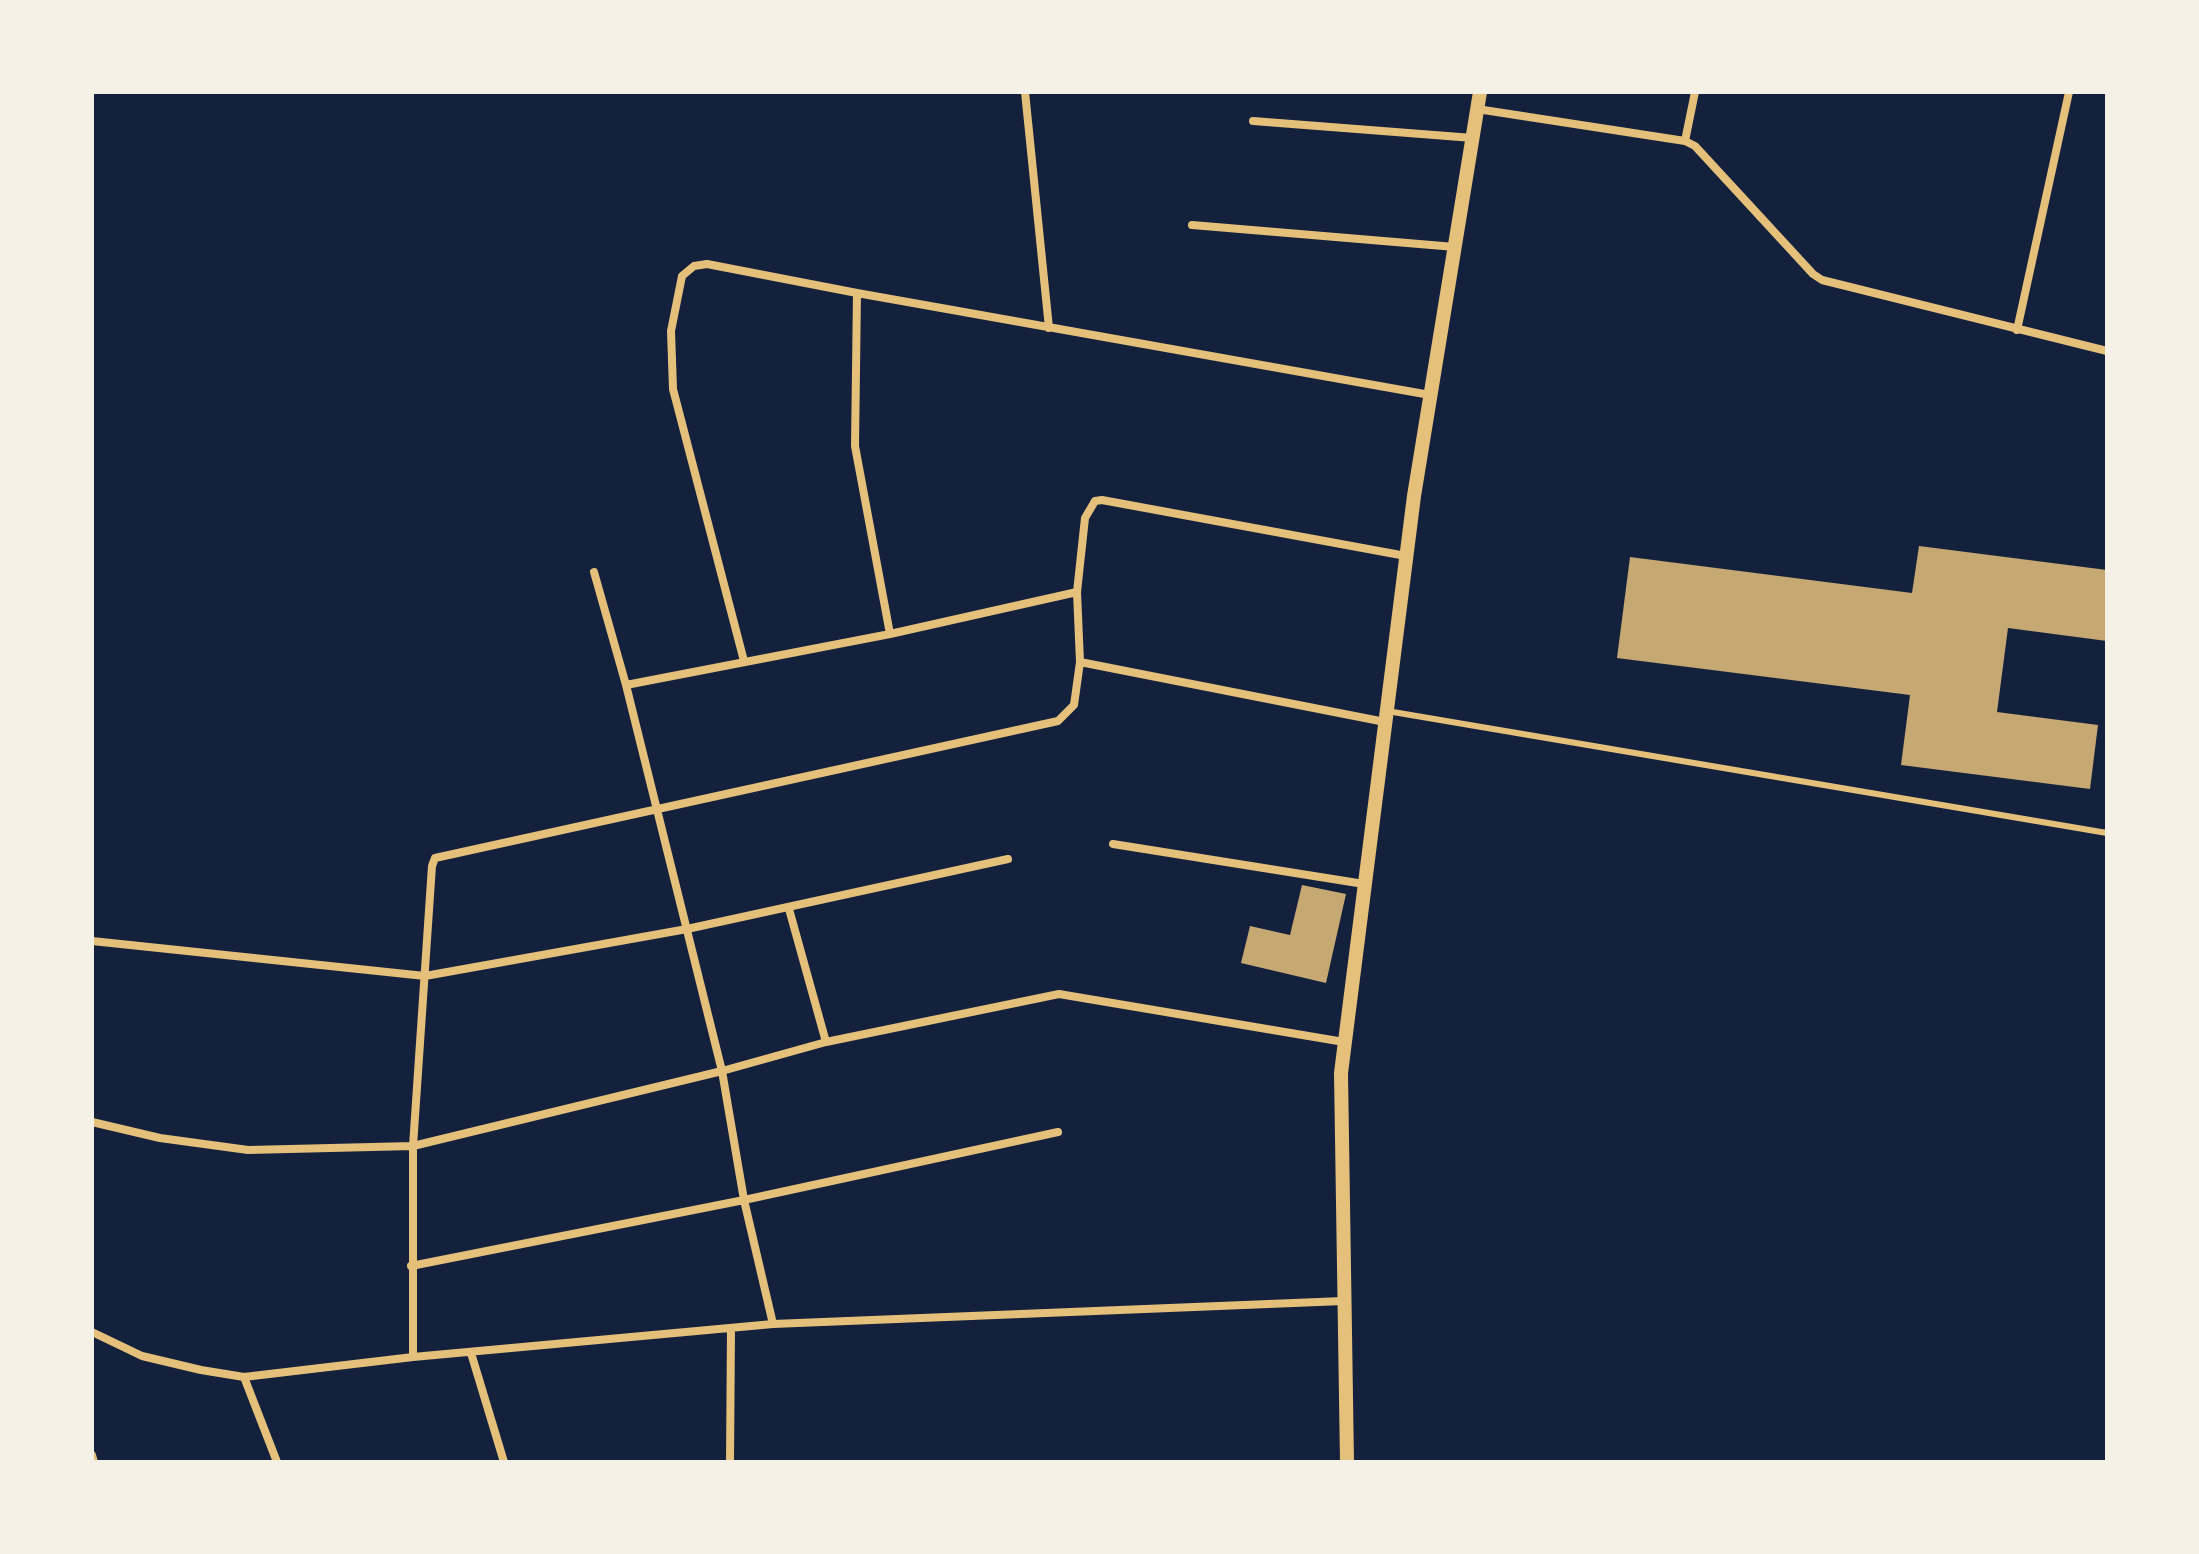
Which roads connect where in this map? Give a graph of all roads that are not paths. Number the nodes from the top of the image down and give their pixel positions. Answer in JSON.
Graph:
{"nodes":[{"id":1,"x":1025,"y":92,"type":"edge"},
{"id":2,"x":1480,"y":92,"type":"edge"},
{"id":3,"x":1695,"y":92,"type":"edge"},
{"id":4,"x":2069,"y":92,"type":"edge"},
{"id":5,"x":1477,"y":109,"type":"junction"},
{"id":6,"x":1253,"y":121,"type":"dead end"},
{"id":7,"x":1473,"y":138,"type":"junction"},
{"id":8,"x":1685,"y":141,"type":"junction"},
{"id":9,"x":1192,"y":225,"type":"dead end"},
{"id":10,"x":1455,"y":247,"type":"junction"},
{"id":11,"x":857,"y":293,"type":"junction"},
{"id":12,"x":1049,"y":328,"type":"junction"},
{"id":13,"x":2017,"y":330,"type":"junction"},
{"id":14,"x":2107,"y":351,"type":"edge"},
{"id":15,"x":1430,"y":395,"type":"junction"},
{"id":16,"x":1406,"y":556,"type":"junction"},
{"id":17,"x":594,"y":572,"type":"dead end"},
{"id":18,"x":1077,"y":592,"type":"junction"},
{"id":19,"x":890,"y":634,"type":"junction"},
{"id":20,"x":744,"y":661,"type":"junction"},
{"id":21,"x":1080,"y":662,"type":"junction"},
{"id":22,"x":626,"y":685,"type":"junction"},
{"id":23,"x":1386,"y":716,"type":"junction"},
{"id":24,"x":657,"y":809,"type":"junction"},
{"id":25,"x":2107,"y":833,"type":"edge"},
{"id":26,"x":1113,"y":844,"type":"dead end"},
{"id":27,"x":1008,"y":859,"type":"dead end"},
{"id":28,"x":1364,"y":884,"type":"junction"},
{"id":29,"x":789,"y":909,"type":"junction"},
{"id":30,"x":687,"y":929,"type":"junction"},
{"id":31,"x":92,"y":941,"type":"edge"},
{"id":32,"x":425,"y":976,"type":"junction"},
{"id":33,"x":826,"y":1042,"type":"junction"},
{"id":34,"x":1344,"y":1042,"type":"junction"},
{"id":35,"x":722,"y":1071,"type":"junction"},
{"id":36,"x":92,"y":1122,"type":"edge"},
{"id":37,"x":1058,"y":1132,"type":"dead end"},
{"id":38,"x":413,"y":1146,"type":"junction"},
{"id":39,"x":744,"y":1200,"type":"junction"},
{"id":40,"x":411,"y":1266,"type":"junction"},
{"id":41,"x":1343,"y":1301,"type":"junction"},
{"id":42,"x":773,"y":1324,"type":"junction"},
{"id":43,"x":731,"y":1329,"type":"junction"},
{"id":44,"x":92,"y":1332,"type":"edge"},
{"id":45,"x":471,"y":1353,"type":"junction"},
{"id":46,"x":413,"y":1357,"type":"junction"},
{"id":47,"x":244,"y":1377,"type":"junction"},
{"id":48,"x":92,"y":1455,"type":"edge"},
{"id":49,"x":94,"y":1462,"type":"edge"},
{"id":50,"x":277,"y":1462,"type":"edge"},
{"id":51,"x":504,"y":1462,"type":"edge"},
{"id":52,"x":730,"y":1462,"type":"edge"},
{"id":53,"x":1348,"y":1462,"type":"edge"}],
"edges":[{"from":1,"to":12,"type":"street"},
{"from":2,"to":5,"type":"street"},
{"from":3,"to":8,"type":"street"},
{"from":4,"to":13,"type":"street"},
{"from":5,"to":7,"type":"street"},
{"from":5,"to":8,"type":"street"},
{"from":6,"to":7,"type":"street"},
{"from":7,"to":10,"type":"street"},
{"from":8,"to":13,"type":"street"},
{"from":9,"to":10,"type":"street"},
{"from":10,"to":15,"type":"street"},
{"from":11,"to":12,"type":"street"},
{"from":11,"to":19,"type":"street"},
{"from":11,"to":20,"type":"street"},
{"from":12,"to":15,"type":"street"},
{"from":13,"to":14,"type":"street"},
{"from":15,"to":16,"type":"street"},
{"from":16,"to":18,"type":"street"},
{"from":16,"to":23,"type":"street"},
{"from":17,"to":22,"type":"street"},
{"from":18,"to":19,"type":"street"},
{"from":18,"to":21,"type":"street"},
{"from":19,"to":20,"type":"street"},
{"from":20,"to":22,"type":"street"},
{"from":21,"to":23,"type":"street"},
{"from":21,"to":24,"type":"street"},
{"from":22,"to":24,"type":"street"},
{"from":23,"to":25,"type":"lane"},
{"from":23,"to":28,"type":"street"},
{"from":24,"to":30,"type":"street"},
{"from":24,"to":32,"type":"street"},
{"from":26,"to":28,"type":"street"},
{"from":27,"to":29,"type":"street"},
{"from":28,"to":34,"type":"street"},
{"from":29,"to":30,"type":"street"},
{"from":29,"to":33,"type":"street"},
{"from":30,"to":32,"type":"street"},
{"from":30,"to":35,"type":"street"},
{"from":31,"to":32,"type":"street"},
{"from":32,"to":38,"type":"street"},
{"from":33,"to":34,"type":"street"},
{"from":33,"to":35,"type":"street"},
{"from":34,"to":41,"type":"street"},
{"from":35,"to":38,"type":"street"},
{"from":35,"to":39,"type":"street"},
{"from":36,"to":38,"type":"street"},
{"from":37,"to":39,"type":"street"},
{"from":38,"to":40,"type":"street"},
{"from":39,"to":40,"type":"street"},
{"from":39,"to":42,"type":"street"},
{"from":40,"to":46,"type":"street"},
{"from":41,"to":42,"type":"street"},
{"from":41,"to":53,"type":"street"},
{"from":42,"to":43,"type":"street"},
{"from":43,"to":45,"type":"street"},
{"from":43,"to":52,"type":"street"},
{"from":44,"to":47,"type":"street"},
{"from":45,"to":46,"type":"street"},
{"from":45,"to":51,"type":"street"},
{"from":46,"to":47,"type":"street"},
{"from":47,"to":50,"type":"street"},
{"from":48,"to":49,"type":"street"}]}
